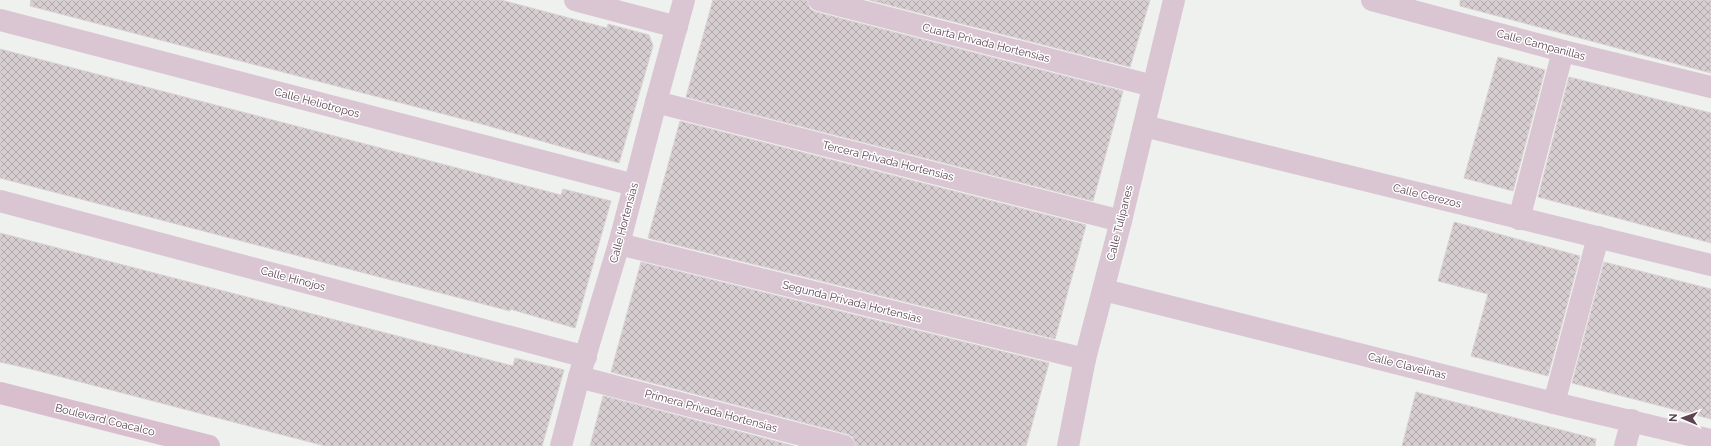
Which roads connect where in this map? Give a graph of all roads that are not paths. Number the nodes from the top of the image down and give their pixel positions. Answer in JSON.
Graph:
{"nodes":[{"id":1,"x":575,"y":0,"type":"edge"},
{"id":2,"x":684,"y":0,"type":"edge"},
{"id":3,"x":819,"y":0,"type":"edge"},
{"id":4,"x":1174,"y":0,"type":"edge"},
{"id":5,"x":1372,"y":0,"type":"edge"},
{"id":6,"x":0,"y":20,"type":"edge"},
{"id":7,"x":677,"y":27,"type":"junction"},
{"id":8,"x":1563,"y":52,"type":"junction"},
{"id":9,"x":1153,"y":86,"type":"junction"},
{"id":10,"x":1711,"y":88,"type":"edge"},
{"id":11,"x":656,"y":102,"type":"junction"},
{"id":12,"x":1144,"y":126,"type":"junction"},
{"id":13,"x":634,"y":185,"type":"junction"},
{"id":14,"x":0,"y":201,"type":"edge"},
{"id":15,"x":1519,"y":219,"type":"junction"},
{"id":16,"x":1121,"y":221,"type":"junction"},
{"id":17,"x":1598,"y":237,"type":"junction"},
{"id":18,"x":619,"y":244,"type":"junction"},
{"id":19,"x":1711,"y":265,"type":"edge"},
{"id":20,"x":1104,"y":290,"type":"junction"},
{"id":21,"x":586,"y":357,"type":"junction"},
{"id":22,"x":1085,"y":359,"type":"junction"},
{"id":23,"x":579,"y":377,"type":"junction"},
{"id":24,"x":0,"y":394,"type":"edge"},
{"id":25,"x":1554,"y":403,"type":"junction"},
{"id":26,"x":1632,"y":420,"type":"junction"},
{"id":27,"x":1711,"y":440,"type":"edge"},
{"id":28,"x":210,"y":446,"type":"edge"},
{"id":29,"x":561,"y":446,"type":"edge"},
{"id":30,"x":844,"y":446,"type":"edge"},
{"id":31,"x":1068,"y":446,"type":"edge"},
{"id":32,"x":1625,"y":446,"type":"edge"}],
"edges":[{"from":1,"to":7,"type":"street"},
{"from":2,"to":7,"type":"street","name":"Calle Hortensias"},
{"from":3,"to":9,"type":"street","name":"Cuarta Privada Hortensias"},
{"from":4,"to":9,"type":"street","name":"Calle Tulipanes"},
{"from":5,"to":8,"type":"street","name":"Calle Campanillas"},
{"from":6,"to":13,"type":"street","name":"Calle Heliotropos"},
{"from":7,"to":11,"type":"street","name":"Calle Hortensias"},
{"from":8,"to":10,"type":"street","name":"Calle Campanillas"},
{"from":8,"to":15,"type":"street"},
{"from":9,"to":12,"type":"street","name":"Calle Tulipanes"},
{"from":11,"to":13,"type":"street","name":"Calle Hortensias"},
{"from":11,"to":16,"type":"street","name":"Tercera Privada Hortensias"},
{"from":12,"to":15,"type":"street","name":"Calle Cerezos"},
{"from":12,"to":16,"type":"street","name":"Calle Tulipanes"},
{"from":13,"to":18,"type":"street","name":"Calle Hortensias"},
{"from":14,"to":21,"type":"street","name":"Calle Hinojos"},
{"from":15,"to":17,"type":"street","name":"Calle Cerezos"},
{"from":16,"to":20,"type":"street","name":"Calle Tulipanes"},
{"from":17,"to":19,"type":"street","name":"Calle Cerezos"},
{"from":17,"to":25,"type":"street"},
{"from":18,"to":21,"type":"street","name":"Calle Hortensias"},
{"from":18,"to":22,"type":"street","name":"Segunda Privada Hortensias"},
{"from":20,"to":22,"type":"street","name":"Calle Tulipanes"},
{"from":20,"to":25,"type":"street","name":"Calle Clavelinas"},
{"from":21,"to":23,"type":"street","name":"Calle Hortensias"},
{"from":22,"to":31,"type":"street","name":"Calle Tulipanes"},
{"from":23,"to":29,"type":"street","name":"Calle Hortensias"},
{"from":23,"to":30,"type":"street","name":"Primera Privada Hortensias"},
{"from":24,"to":28,"type":"main road","name":"Boulevard Coacalco"},
{"from":25,"to":26,"type":"street","name":"Calle Clavelinas"},
{"from":26,"to":27,"type":"street","name":"Calle Clavelinas"},
{"from":26,"to":32,"type":"street"}]}
